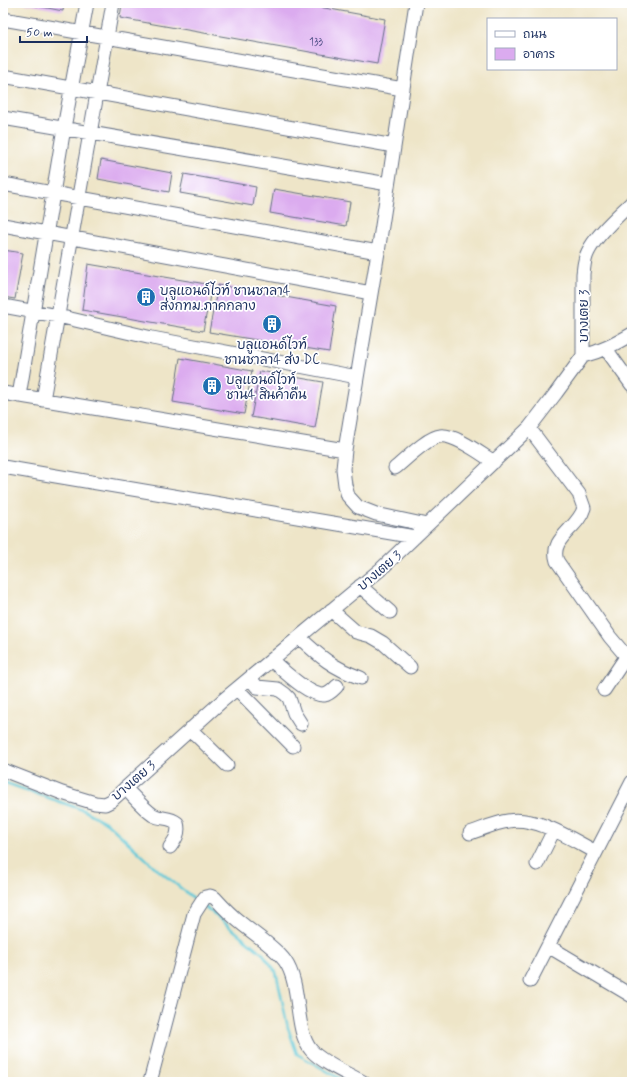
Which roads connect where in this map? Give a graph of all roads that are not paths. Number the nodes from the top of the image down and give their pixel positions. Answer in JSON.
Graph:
{"nodes":[{"id":1,"x":87,"y":3,"type":"edge"},
{"id":2,"x":113,"y":3,"type":"edge"},
{"id":3,"x":413,"y":3,"type":"edge"},
{"id":4,"x":3,"y":19,"type":"edge"},
{"id":5,"x":81,"y":33,"type":"junction"},
{"id":6,"x":107,"y":37,"type":"junction"},
{"id":7,"x":3,"y":76,"type":"edge"},
{"id":8,"x":71,"y":88,"type":"junction"},
{"id":9,"x":403,"y":89,"type":"junction"},
{"id":10,"x":97,"y":93,"type":"junction"},
{"id":11,"x":3,"y":118,"type":"edge"},
{"id":12,"x":64,"y":128,"type":"junction"},
{"id":13,"x":90,"y":132,"type":"junction"},
{"id":14,"x":394,"y":146,"type":"junction"},
{"id":15,"x":3,"y":184,"type":"edge"},
{"id":16,"x":388,"y":184,"type":"junction"},
{"id":17,"x":53,"y":192,"type":"junction"},
{"id":18,"x":79,"y":197,"type":"junction"},
{"id":19,"x":632,"y":202,"type":"edge"},
{"id":20,"x":3,"y":224,"type":"edge"},
{"id":21,"x":46,"y":233,"type":"junction"},
{"id":22,"x":72,"y":237,"type":"junction"},
{"id":23,"x":378,"y":252,"type":"junction"},
{"id":24,"x":371,"y":293,"type":"junction"},
{"id":25,"x":3,"y":306,"type":"edge"},
{"id":26,"x":33,"y":311,"type":"junction"},
{"id":27,"x":58,"y":316,"type":"junction"},
{"id":28,"x":632,"y":334,"type":"edge"},
{"id":29,"x":606,"y":349,"type":"junction"},
{"id":30,"x":583,"y":356,"type":"junction"},
{"id":31,"x":357,"y":377,"type":"junction"},
{"id":32,"x":632,"y":385,"type":"edge"},
{"id":33,"x":3,"y":393,"type":"edge"},
{"id":34,"x":19,"y":396,"type":"junction"},
{"id":35,"x":43,"y":400,"type":"junction"},
{"id":36,"x":529,"y":428,"type":"junction"},
{"id":37,"x":345,"y":450,"type":"junction"},
{"id":38,"x":494,"y":462,"type":"junction"},
{"id":39,"x":3,"y":466,"type":"edge"},
{"id":40,"x":395,"y":468,"type":"dead end"},
{"id":41,"x":428,"y":526,"type":"junction"},
{"id":42,"x":415,"y":538,"type":"junction"},
{"id":43,"x":360,"y":586,"type":"junction"},
{"id":44,"x":331,"y":610,"type":"junction"},
{"id":45,"x":390,"y":612,"type":"dead end"},
{"id":46,"x":299,"y":637,"type":"junction"},
{"id":47,"x":271,"y":660,"type":"junction"},
{"id":48,"x":629,"y":660,"type":"edge"},
{"id":49,"x":410,"y":666,"type":"dead end"},
{"id":50,"x":250,"y":678,"type":"junction"},
{"id":51,"x":361,"y":678,"type":"dead end"},
{"id":52,"x":337,"y":686,"type":"dead end"},
{"id":53,"x":236,"y":689,"type":"junction"},
{"id":54,"x":604,"y":690,"type":"dead end"},
{"id":55,"x":301,"y":724,"type":"dead end"},
{"id":56,"x":190,"y":729,"type":"junction"},
{"id":57,"x":293,"y":746,"type":"dead end"},
{"id":58,"x":227,"y":765,"type":"dead end"},
{"id":59,"x":3,"y":770,"type":"edge"},
{"id":60,"x":632,"y":782,"type":"edge"},
{"id":61,"x":125,"y":788,"type":"junction"},
{"id":62,"x":554,"y":830,"type":"junction"},
{"id":63,"x":470,"y":833,"type":"dead end"},
{"id":64,"x":170,"y":847,"type":"dead end"},
{"id":65,"x":596,"y":852,"type":"junction"},
{"id":66,"x":537,"y":864,"type":"dead end"},
{"id":67,"x":548,"y":946,"type":"junction"},
{"id":68,"x":530,"y":981,"type":"dead end"},
{"id":69,"x":632,"y":996,"type":"edge"},
{"id":70,"x":150,"y":1082,"type":"edge"},
{"id":71,"x":362,"y":1082,"type":"edge"}],
"edges":[{"from":1,"to":5,"type":"street"},
{"from":2,"to":6,"type":"street"},
{"from":3,"to":9,"type":"street"},
{"from":4,"to":5,"type":"street"},
{"from":5,"to":6,"type":"street"},
{"from":5,"to":8,"type":"street"},
{"from":6,"to":9,"type":"street"},
{"from":6,"to":10,"type":"street"},
{"from":7,"to":8,"type":"street"},
{"from":8,"to":10,"type":"street"},
{"from":8,"to":12,"type":"street"},
{"from":9,"to":14,"type":"street"},
{"from":10,"to":13,"type":"street"},
{"from":10,"to":14,"type":"street"},
{"from":11,"to":12,"type":"street"},
{"from":12,"to":13,"type":"street"},
{"from":12,"to":17,"type":"street"},
{"from":13,"to":16,"type":"street"},
{"from":13,"to":18,"type":"street"},
{"from":14,"to":16,"type":"street"},
{"from":15,"to":17,"type":"street"},
{"from":16,"to":23,"type":"street"},
{"from":17,"to":18,"type":"street"},
{"from":17,"to":21,"type":"street"},
{"from":18,"to":22,"type":"street"},
{"from":18,"to":23,"type":"street"},
{"from":19,"to":30,"type":"street","name":"บางเตย 3"},
{"from":20,"to":21,"type":"street"},
{"from":21,"to":22,"type":"street"},
{"from":21,"to":26,"type":"street"},
{"from":22,"to":24,"type":"street"},
{"from":22,"to":27,"type":"street"},
{"from":23,"to":24,"type":"street"},
{"from":24,"to":31,"type":"street"},
{"from":25,"to":26,"type":"street"},
{"from":26,"to":27,"type":"street"},
{"from":26,"to":34,"type":"street"},
{"from":27,"to":31,"type":"street"},
{"from":27,"to":35,"type":"street"},
{"from":28,"to":29,"type":"street"},
{"from":29,"to":30,"type":"street"},
{"from":29,"to":32,"type":"street"},
{"from":30,"to":36,"type":"street","name":"บางเตย 3"},
{"from":31,"to":37,"type":"street"},
{"from":33,"to":34,"type":"street"},
{"from":34,"to":35,"type":"street"},
{"from":35,"to":37,"type":"street"},
{"from":36,"to":38,"type":"street","name":"บางเตย 3"},
{"from":36,"to":48,"type":"street"},
{"from":37,"to":41,"type":"street"},
{"from":38,"to":40,"type":"street"},
{"from":38,"to":41,"type":"street","name":"บางเตย 3"},
{"from":39,"to":42,"type":"street"},
{"from":41,"to":42,"type":"street","name":"บางเตย 3"},
{"from":42,"to":43,"type":"street","name":"บางเตย 3"},
{"from":43,"to":44,"type":"street","name":"บางเตย 3"},
{"from":43,"to":45,"type":"street"},
{"from":44,"to":46,"type":"street","name":"บางเตย 3"},
{"from":44,"to":49,"type":"street"},
{"from":46,"to":47,"type":"street","name":"บางเตย 3"},
{"from":46,"to":51,"type":"street"},
{"from":47,"to":50,"type":"street","name":"บางเตย 3"},
{"from":47,"to":52,"type":"street"},
{"from":48,"to":54,"type":"street"},
{"from":50,"to":53,"type":"street","name":"บางเตย 3"},
{"from":50,"to":55,"type":"street"},
{"from":53,"to":56,"type":"street","name":"บางเตย 3"},
{"from":53,"to":57,"type":"street"},
{"from":56,"to":58,"type":"street"},
{"from":56,"to":61,"type":"street","name":"บางเตย 3"},
{"from":59,"to":61,"type":"street","name":"บางเตย 3"},
{"from":60,"to":65,"type":"street"},
{"from":61,"to":64,"type":"street"},
{"from":62,"to":63,"type":"street"},
{"from":62,"to":65,"type":"street"},
{"from":62,"to":66,"type":"street"},
{"from":65,"to":67,"type":"street"},
{"from":67,"to":68,"type":"street"},
{"from":67,"to":69,"type":"street"},
{"from":70,"to":71,"type":"street"}]}
